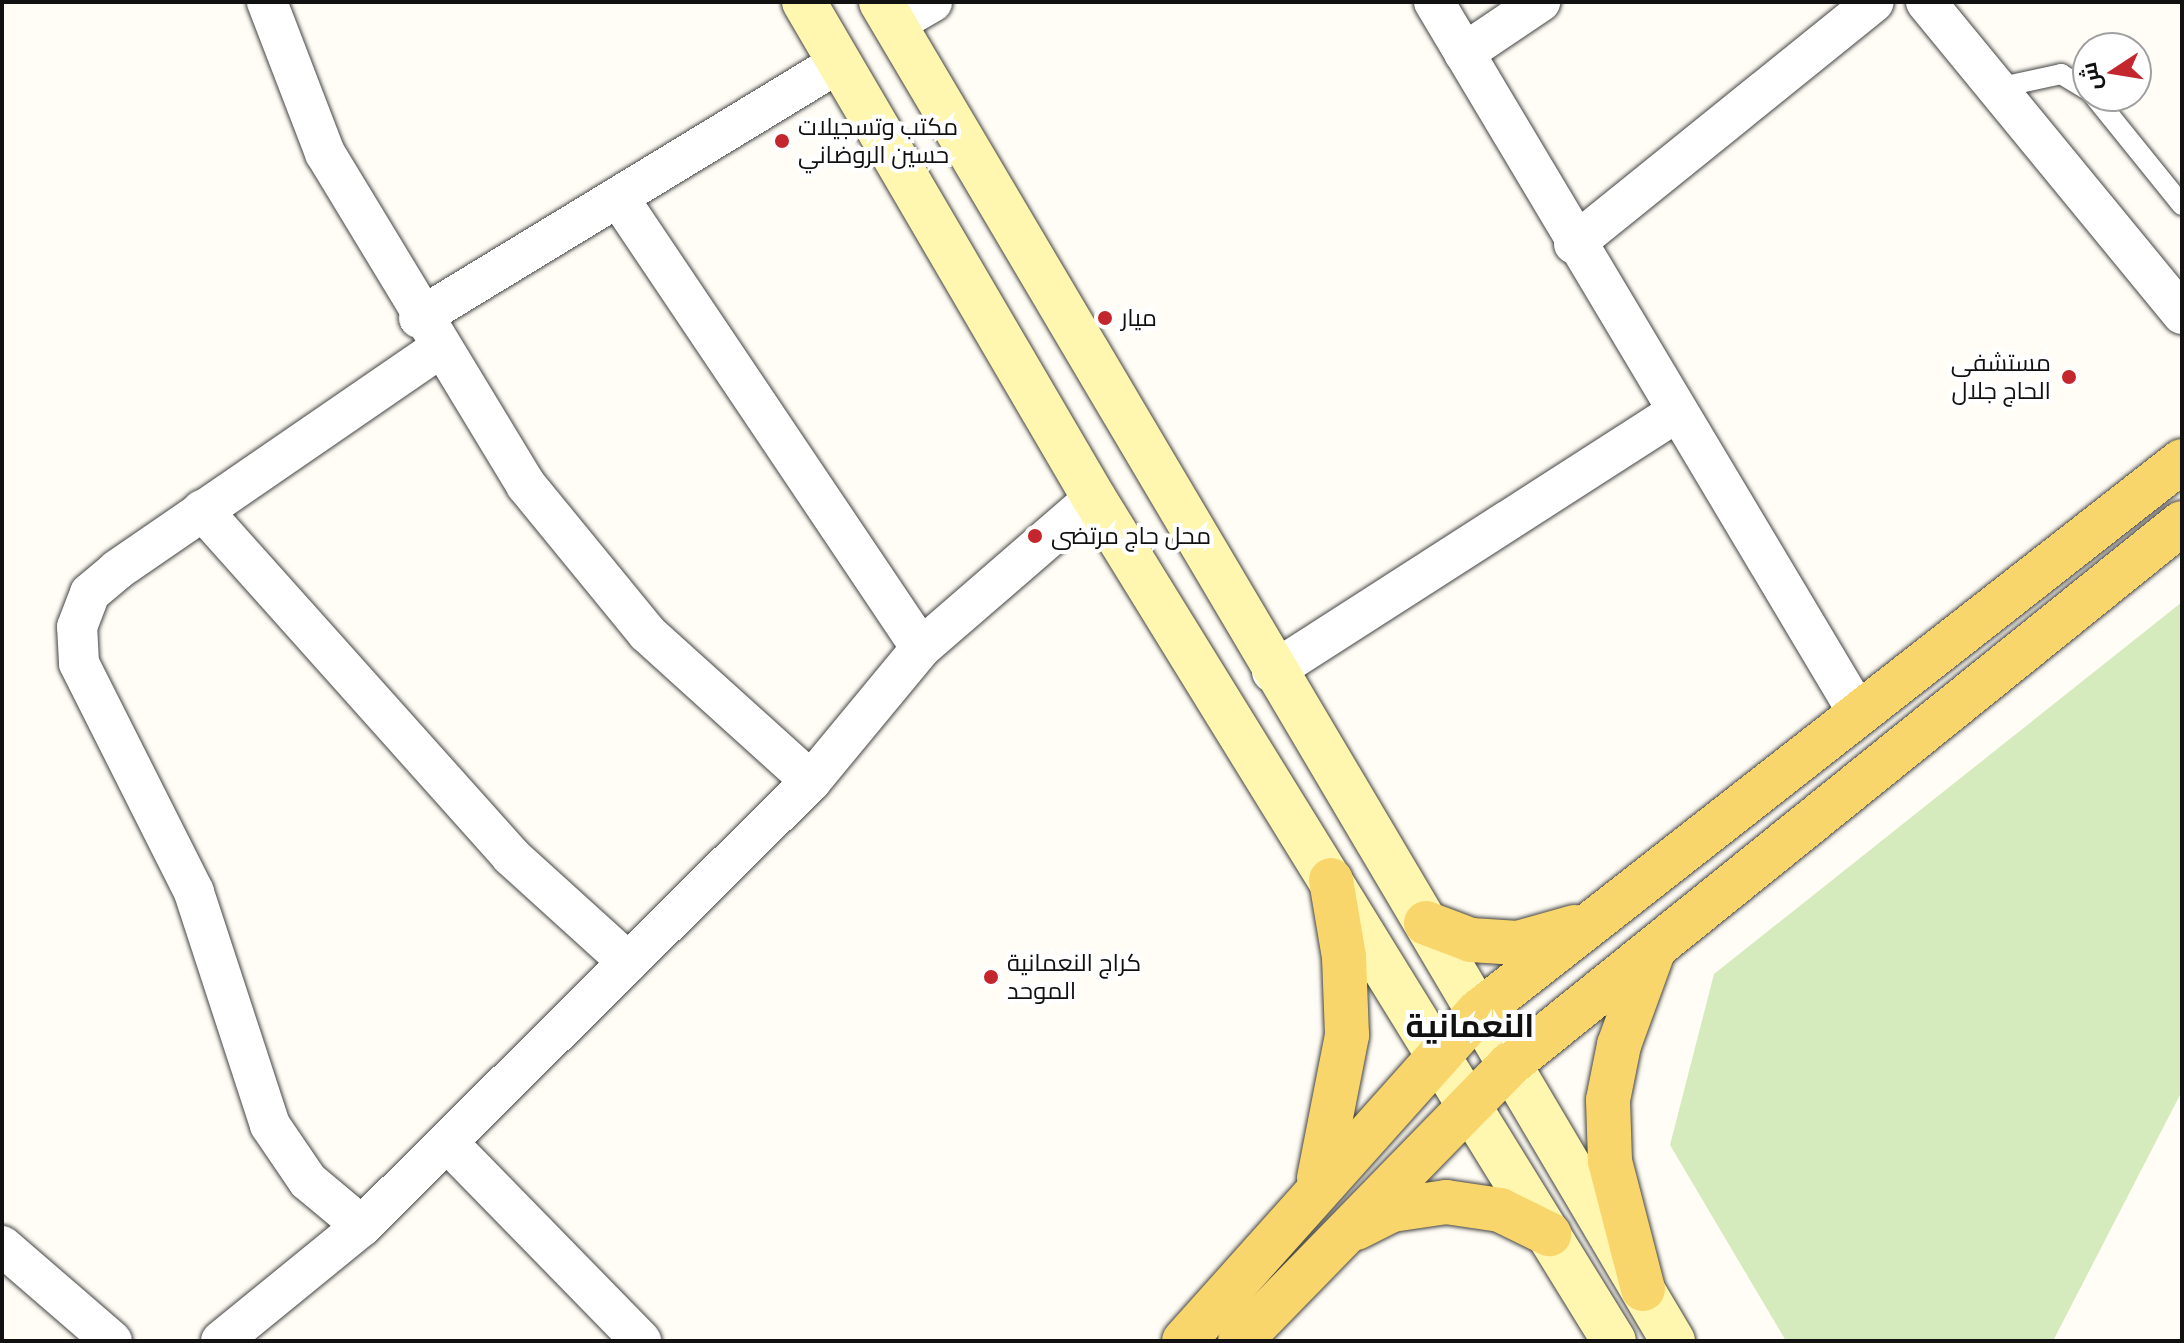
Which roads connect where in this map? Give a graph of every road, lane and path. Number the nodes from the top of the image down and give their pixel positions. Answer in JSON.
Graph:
{"nodes":[{"id":1,"x":267,"y":2,"type":"edge"},
{"id":2,"x":804,"y":2,"type":"edge"},
{"id":3,"x":932,"y":2,"type":"edge"},
{"id":4,"x":1434,"y":2,"type":"edge"},
{"id":5,"x":1540,"y":2,"type":"edge"},
{"id":6,"x":1874,"y":2,"type":"edge"},
{"id":7,"x":1926,"y":2,"type":"edge"},
{"id":8,"x":888,"y":13,"type":"edge"},
{"id":9,"x":1464,"y":53,"type":"junction"},
{"id":10,"x":839,"y":63,"type":"junction"},
{"id":11,"x":2072,"y":81,"type":"edge"},
{"id":12,"x":1997,"y":88,"type":"junction"},
{"id":13,"x":2107,"y":112,"type":"edge"},
{"id":14,"x":618,"y":197,"type":"junction"},
{"id":15,"x":2182,"y":205,"type":"edge"},
{"id":16,"x":1574,"y":244,"type":"junction"},
{"id":17,"x":2182,"y":314,"type":"edge"},
{"id":18,"x":429,"y":334,"type":"junction"},
{"id":19,"x":1676,"y":413,"type":"junction"},
{"id":20,"x":2182,"y":461,"type":"edge"},
{"id":21,"x":1094,"y":498,"type":"junction"},
{"id":22,"x":202,"y":510,"type":"junction"},
{"id":23,"x":2182,"y":523,"type":"edge"},
{"id":24,"x":921,"y":648,"type":"junction"},
{"id":25,"x":1272,"y":672,"type":"junction"},
{"id":26,"x":1860,"y":716,"type":"junction"},
{"id":27,"x":811,"y":781,"type":"junction"},
{"id":28,"x":1331,"y":880,"type":"junction"},
{"id":29,"x":1605,"y":910,"type":"junction"},
{"id":30,"x":1426,"y":923,"type":"junction"},
{"id":31,"x":1654,"y":949,"type":"junction"},
{"id":32,"x":628,"y":962,"type":"junction"},
{"id":33,"x":1478,"y":1012,"type":"junction"},
{"id":34,"x":1437,"y":1052,"type":"junction"},
{"id":35,"x":1509,"y":1065,"type":"junction"},
{"id":36,"x":1470,"y":1103,"type":"junction"},
{"id":37,"x":447,"y":1142,"type":"junction"},
{"id":38,"x":1316,"y":1188,"type":"junction"},
{"id":39,"x":362,"y":1226,"type":"junction"},
{"id":40,"x":1343,"y":1234,"type":"junction"},
{"id":41,"x":1549,"y":1234,"type":"junction"},
{"id":42,"x":2,"y":1246,"type":"edge"},
{"id":43,"x":1643,"y":1289,"type":"junction"},
{"id":44,"x":112,"y":1341,"type":"edge"},
{"id":45,"x":221,"y":1341,"type":"edge"},
{"id":46,"x":641,"y":1341,"type":"edge"},
{"id":47,"x":1184,"y":1341,"type":"edge"},
{"id":48,"x":1240,"y":1341,"type":"edge"},
{"id":49,"x":1614,"y":1341,"type":"edge"},
{"id":50,"x":1673,"y":1341,"type":"edge"}],
"edges":[{"from":1,"to":18,"type":"street"},
{"from":2,"to":10,"type":"main road"},
{"from":3,"to":8,"type":"street"},
{"from":4,"to":9,"type":"street"},
{"from":5,"to":9,"type":"street"},
{"from":6,"to":16,"type":"street"},
{"from":7,"to":12,"type":"street"},
{"from":8,"to":25,"type":"main road"},
{"from":9,"to":16,"type":"street"},
{"from":10,"to":14,"type":"street"},
{"from":10,"to":21,"type":"main road"},
{"from":11,"to":12,"type":"lane"},
{"from":12,"to":17,"type":"street"},
{"from":13,"to":15,"type":"lane"},
{"from":14,"to":18,"type":"street"},
{"from":14,"to":24,"type":"street"},
{"from":16,"to":19,"type":"street"},
{"from":18,"to":22,"type":"street"},
{"from":18,"to":27,"type":"street"},
{"from":19,"to":25,"type":"street"},
{"from":19,"to":26,"type":"street"},
{"from":20,"to":26,"type":"main road"},
{"from":21,"to":24,"type":"street"},
{"from":21,"to":28,"type":"main road"},
{"from":22,"to":32,"type":"street"},
{"from":22,"to":39,"type":"street"},
{"from":23,"to":31,"type":"main road"},
{"from":24,"to":27,"type":"street"},
{"from":25,"to":30,"type":"main road"},
{"from":26,"to":29,"type":"main road"},
{"from":27,"to":32,"type":"street"},
{"from":28,"to":34,"type":"main road"},
{"from":28,"to":38,"type":"main road"},
{"from":29,"to":30,"type":"main road"},
{"from":29,"to":33,"type":"main road"},
{"from":30,"to":33,"type":"main road"},
{"from":31,"to":35,"type":"main road"},
{"from":31,"to":43,"type":"main road"},
{"from":32,"to":37,"type":"street"},
{"from":33,"to":34,"type":"main road"},
{"from":33,"to":35,"type":"main road"},
{"from":34,"to":36,"type":"main road"},
{"from":34,"to":38,"type":"main road"},
{"from":35,"to":36,"type":"main road"},
{"from":35,"to":43,"type":"main road"},
{"from":36,"to":40,"type":"main road"},
{"from":36,"to":41,"type":"main road"},
{"from":37,"to":39,"type":"street"},
{"from":37,"to":46,"type":"street"},
{"from":38,"to":47,"type":"main road"},
{"from":39,"to":45,"type":"street"},
{"from":40,"to":41,"type":"main road"},
{"from":40,"to":48,"type":"main road"},
{"from":41,"to":49,"type":"main road"},
{"from":42,"to":44,"type":"street"},
{"from":43,"to":50,"type":"main road"}]}
